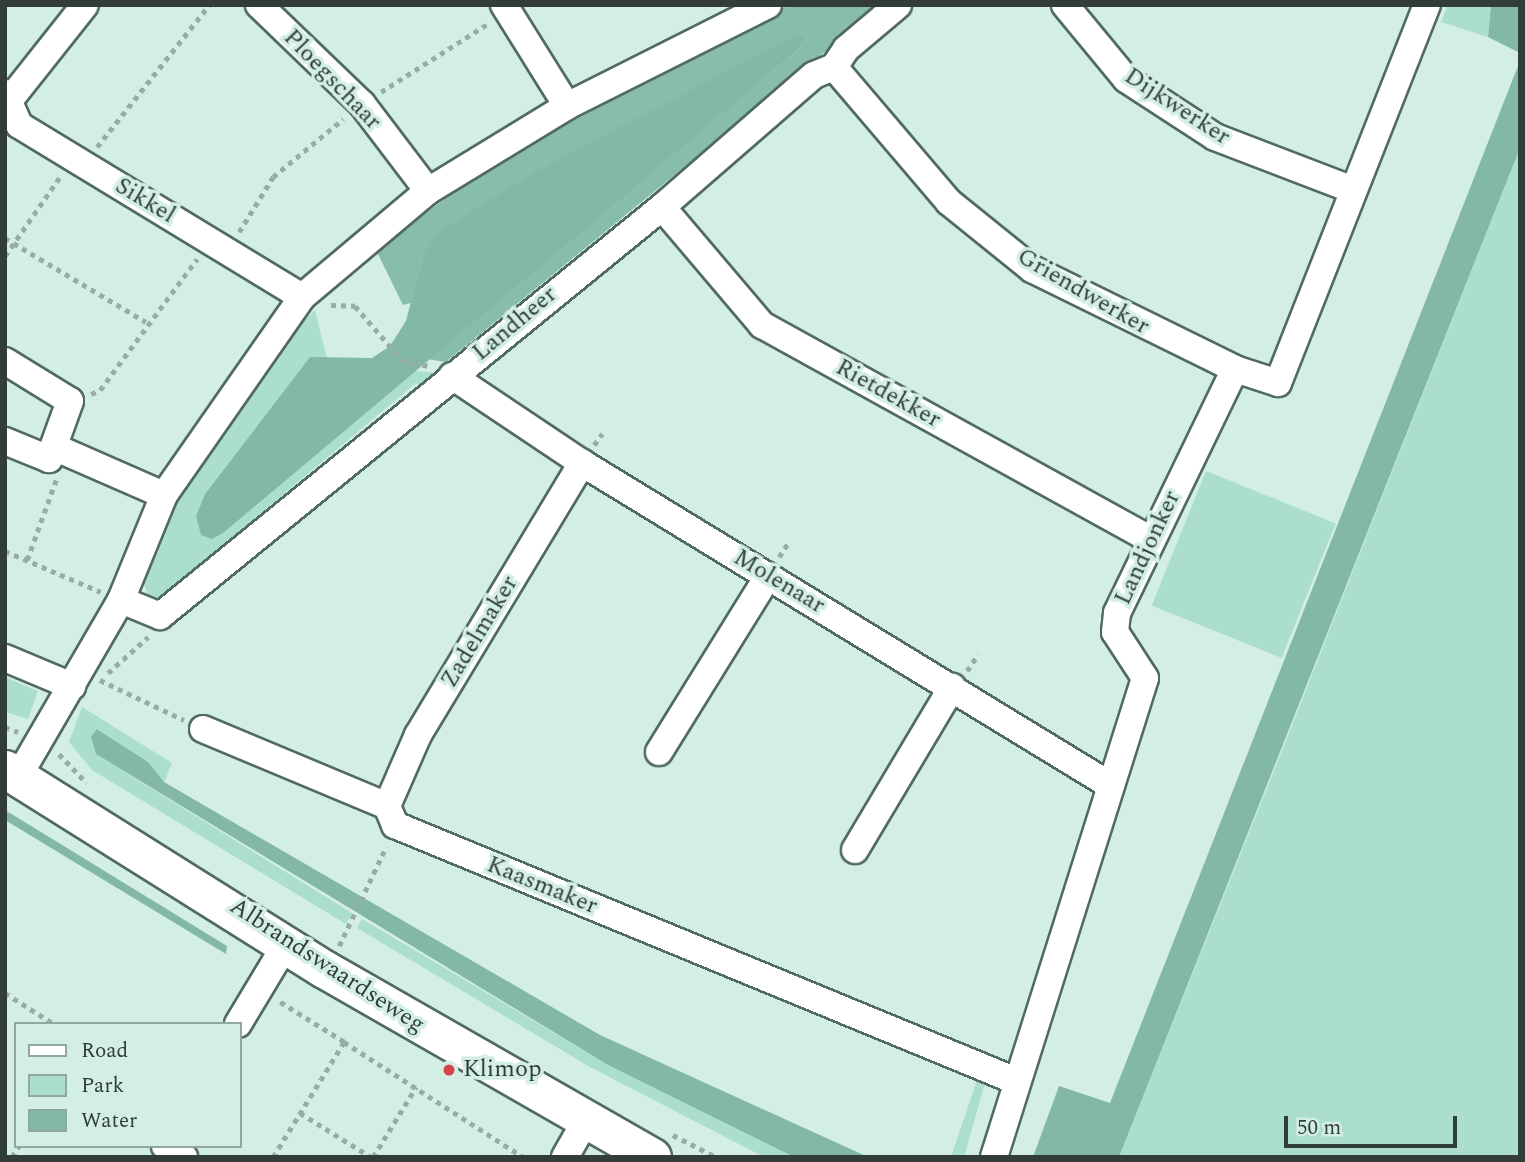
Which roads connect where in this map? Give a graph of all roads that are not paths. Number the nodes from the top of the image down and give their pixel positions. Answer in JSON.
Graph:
{"nodes":[{"id":1,"x":85,"y":5,"type":"edge"},
{"id":2,"x":259,"y":5,"type":"edge"},
{"id":3,"x":504,"y":5,"type":"edge"},
{"id":4,"x":768,"y":5,"type":"edge"},
{"id":5,"x":898,"y":5,"type":"edge"},
{"id":6,"x":1065,"y":5,"type":"edge"},
{"id":7,"x":1427,"y":5,"type":"edge"},
{"id":8,"x":733,"y":13,"type":"edge"},
{"id":9,"x":834,"y":66,"type":"junction"},
{"id":10,"x":9,"y":95,"type":"edge"},
{"id":11,"x":567,"y":106,"type":"junction"},
{"id":12,"x":1353,"y":190,"type":"junction"},
{"id":13,"x":428,"y":191,"type":"junction"},
{"id":14,"x":662,"y":207,"type":"junction"},
{"id":15,"x":302,"y":298,"type":"junction"},
{"id":16,"x":5,"y":361,"type":"edge"},
{"id":17,"x":1235,"y":369,"type":"junction"},
{"id":18,"x":441,"y":371,"type":"junction"},
{"id":19,"x":5,"y":441,"type":"edge"},
{"id":20,"x":52,"y":453,"type":"junction"},
{"id":21,"x":582,"y":463,"type":"junction"},
{"id":22,"x":164,"y":495,"type":"junction"},
{"id":23,"x":1149,"y":539,"type":"junction"},
{"id":24,"x":768,"y":576,"type":"junction"},
{"id":25,"x":121,"y":600,"type":"junction"},
{"id":26,"x":5,"y":657,"type":"edge"},
{"id":27,"x":85,"y":679,"type":"junction"},
{"id":28,"x":952,"y":687,"type":"junction"},
{"id":29,"x":204,"y":729,"type":"road end"},
{"id":30,"x":659,"y":752,"type":"dead end"},
{"id":31,"x":12,"y":773,"type":"edge"},
{"id":32,"x":1108,"y":784,"type":"junction"},
{"id":33,"x":391,"y":815,"type":"junction"},
{"id":34,"x":855,"y":850,"type":"dead end"},
{"id":35,"x":286,"y":944,"type":"junction"},
{"id":36,"x":239,"y":1022,"type":"edge"},
{"id":37,"x":1016,"y":1081,"type":"junction"},
{"id":38,"x":585,"y":1122,"type":"junction"},
{"id":39,"x":168,"y":1148,"type":"edge"},
{"id":40,"x":184,"y":1157,"type":"edge"},
{"id":41,"x":565,"y":1157,"type":"edge"},
{"id":42,"x":652,"y":1157,"type":"edge"},
{"id":43,"x":993,"y":1157,"type":"edge"}],
"edges":[{"from":1,"to":10,"type":"street"},
{"from":2,"to":13,"type":"street","name":"Ploegschaar"},
{"from":3,"to":11,"type":"street"},
{"from":4,"to":8,"type":"street"},
{"from":5,"to":9,"type":"street","name":"Landheer"},
{"from":6,"to":12,"type":"street","name":"Dijkwerker"},
{"from":7,"to":12,"type":"street"},
{"from":8,"to":11,"type":"street"},
{"from":9,"to":14,"type":"street","name":"Landheer"},
{"from":9,"to":17,"type":"street","name":"Griendwerker"},
{"from":10,"to":15,"type":"street","name":"Sikkel"},
{"from":11,"to":13,"type":"street"},
{"from":12,"to":17,"type":"street"},
{"from":13,"to":15,"type":"street"},
{"from":14,"to":18,"type":"street","name":"Landheer"},
{"from":14,"to":23,"type":"street","name":"Rietdekker"},
{"from":15,"to":22,"type":"street"},
{"from":16,"to":20,"type":"street"},
{"from":17,"to":23,"type":"street","name":"Landjonker"},
{"from":18,"to":21,"type":"street","name":"Molenaar"},
{"from":18,"to":25,"type":"street","name":"Landheer"},
{"from":19,"to":20,"type":"street"},
{"from":20,"to":22,"type":"street"},
{"from":21,"to":24,"type":"street","name":"Molenaar"},
{"from":21,"to":33,"type":"street","name":"Zadelmaker"},
{"from":22,"to":25,"type":"street"},
{"from":23,"to":32,"type":"street","name":"Landjonker"},
{"from":24,"to":28,"type":"street","name":"Molenaar"},
{"from":24,"to":30,"type":"street"},
{"from":25,"to":27,"type":"street"},
{"from":26,"to":27,"type":"street"},
{"from":27,"to":31,"type":"street"},
{"from":28,"to":32,"type":"street","name":"Molenaar"},
{"from":28,"to":34,"type":"street"},
{"from":29,"to":33,"type":"street","name":"Kaasmaker"},
{"from":31,"to":35,"type":"street","name":"Albrandswaardseweg"},
{"from":32,"to":37,"type":"street","name":"Landjonker"},
{"from":33,"to":37,"type":"street","name":"Kaasmaker"},
{"from":35,"to":36,"type":"street"},
{"from":35,"to":38,"type":"street","name":"Albrandswaardseweg"},
{"from":37,"to":43,"type":"street","name":"Landjonker"},
{"from":38,"to":41,"type":"street"},
{"from":38,"to":42,"type":"street","name":"Albrandswaardseweg"},
{"from":39,"to":40,"type":"street"}]}
